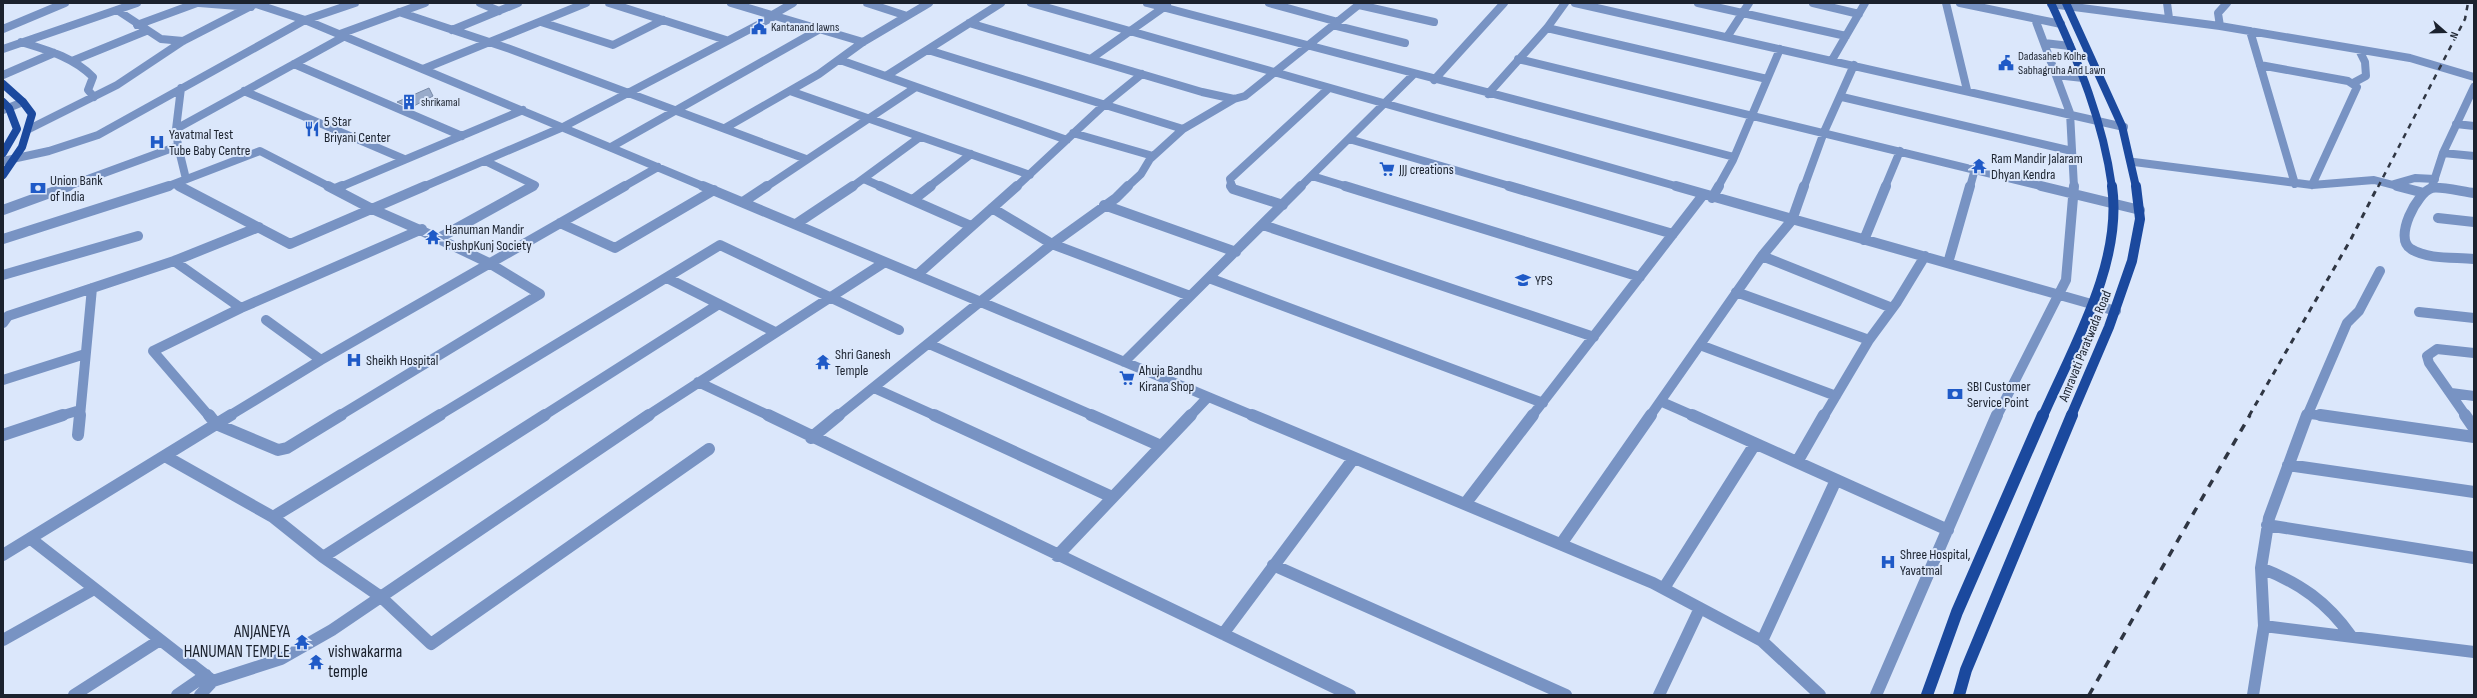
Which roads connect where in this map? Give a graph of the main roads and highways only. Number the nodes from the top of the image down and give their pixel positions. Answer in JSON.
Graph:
{"nodes":[{"id":1,"x":2051,"y":3,"type":"edge"},
{"id":2,"x":2067,"y":4,"type":"edge"},
{"id":3,"x":3,"y":84,"type":"edge"},
{"id":4,"x":5,"y":107,"type":"edge"},
{"id":5,"x":3,"y":153,"type":"edge"},
{"id":6,"x":3,"y":175,"type":"edge"},
{"id":7,"x":1928,"y":695,"type":"edge"},
{"id":8,"x":1959,"y":695,"type":"edge"}],
"edges":[{"from":1,"to":7,"type":"main road","name":"Amravati Paratwada Road"},
{"from":2,"to":8,"type":"main road","name":"Amravati Paratwada Road"},
{"from":3,"to":6,"type":"main road"},
{"from":4,"to":5,"type":"main road"}]}
